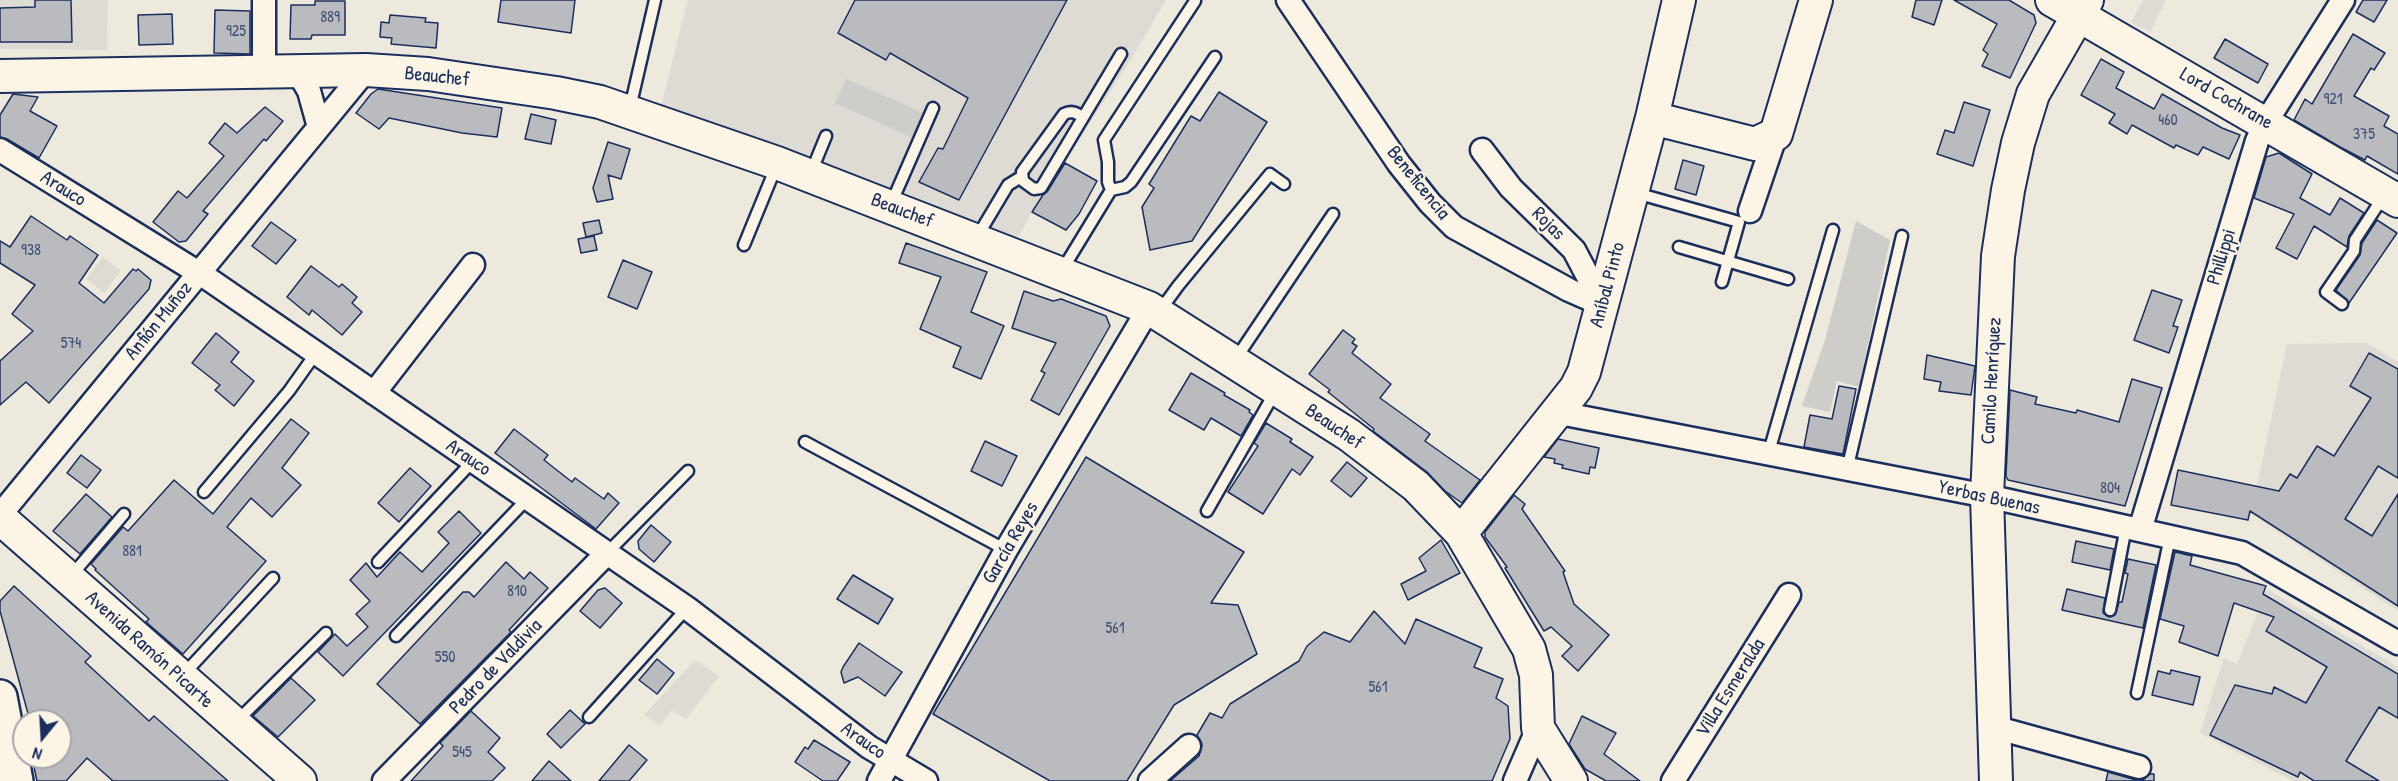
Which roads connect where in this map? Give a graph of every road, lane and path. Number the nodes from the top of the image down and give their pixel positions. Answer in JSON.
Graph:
{"nodes":[{"id":1,"x":264,"y":0,"type":"edge"},
{"id":2,"x":655,"y":0,"type":"edge"},
{"id":3,"x":1288,"y":0,"type":"edge"},
{"id":4,"x":1679,"y":0,"type":"edge"},
{"id":5,"x":1816,"y":0,"type":"edge"},
{"id":6,"x":2343,"y":0,"type":"edge"},
{"id":7,"x":1195,"y":1,"type":"edge"},
{"id":8,"x":2073,"y":5,"type":"edge"},
{"id":9,"x":1121,"y":54,"type":"dead end"},
{"id":10,"x":1215,"y":57,"type":"dead end"},
{"id":11,"x":366,"y":70,"type":"junction"},
{"id":12,"x":264,"y":72,"type":"junction"},
{"id":13,"x":298,"y":72,"type":"junction"},
{"id":14,"x":0,"y":76,"type":"edge"},
{"id":15,"x":933,"y":108,"type":"dead end"},
{"id":16,"x":630,"y":112,"type":"junction"},
{"id":17,"x":1083,"y":117,"type":"junction"},
{"id":18,"x":1652,"y":118,"type":"junction"},
{"id":19,"x":2266,"y":122,"type":"junction"},
{"id":20,"x":319,"y":127,"type":"junction"},
{"id":21,"x":1776,"y":134,"type":"junction"},
{"id":22,"x":826,"y":136,"type":"dead end"},
{"id":23,"x":0,"y":150,"type":"edge"},
{"id":24,"x":1482,"y":150,"type":"dead end"},
{"id":25,"x":777,"y":164,"type":"junction"},
{"id":26,"x":810,"y":176,"type":"junction"},
{"id":27,"x":1021,"y":177,"type":"junction"},
{"id":28,"x":1284,"y":184,"type":"dead end"},
{"id":29,"x":1111,"y":190,"type":"junction"},
{"id":30,"x":1632,"y":192,"type":"junction"},
{"id":31,"x":2392,"y":197,"type":"edge"},
{"id":32,"x":890,"y":206,"type":"junction"},
{"id":33,"x":1750,"y":211,"type":"dead end"},
{"id":34,"x":1333,"y":214,"type":"dead end"},
{"id":35,"x":1833,"y":230,"type":"dead end"},
{"id":36,"x":1902,"y":236,"type":"dead end"},
{"id":37,"x":975,"y":240,"type":"junction"},
{"id":38,"x":744,"y":245,"type":"dead end"},
{"id":39,"x":1679,"y":247,"type":"dead end"},
{"id":40,"x":1728,"y":262,"type":"junction"},
{"id":41,"x":473,"y":265,"type":"dead end"},
{"id":42,"x":199,"y":273,"type":"junction"},
{"id":43,"x":1061,"y":273,"type":"junction"},
{"id":44,"x":1788,"y":279,"type":"dead end"},
{"id":45,"x":1722,"y":282,"type":"dead end"},
{"id":46,"x":2342,"y":304,"type":"dead end"},
{"id":47,"x":1603,"y":305,"type":"junction"},
{"id":48,"x":1154,"y":310,"type":"junction"},
{"id":49,"x":316,"y":353,"type":"junction"},
{"id":50,"x":1235,"y":360,"type":"junction"},
{"id":51,"x":1276,"y":389,"type":"junction"},
{"id":52,"x":374,"y":393,"type":"junction"},
{"id":53,"x":1558,"y":410,"type":"junction"},
{"id":54,"x":805,"y":442,"type":"dead end"},
{"id":55,"x":1768,"y":455,"type":"junction"},
{"id":56,"x":473,"y":461,"type":"junction"},
{"id":57,"x":1847,"y":470,"type":"junction"},
{"id":58,"x":688,"y":471,"type":"dead end"},
{"id":59,"x":204,"y":492,"type":"dead end"},
{"id":60,"x":1987,"y":496,"type":"junction"},
{"id":61,"x":528,"y":498,"type":"junction"},
{"id":62,"x":1207,"y":511,"type":"dead end"},
{"id":63,"x":124,"y":514,"type":"dead end"},
{"id":64,"x":0,"y":516,"type":"edge"},
{"id":65,"x":2133,"y":529,"type":"junction"},
{"id":66,"x":1461,"y":533,"type":"junction"},
{"id":67,"x":2170,"y":537,"type":"junction"},
{"id":68,"x":1006,"y":550,"type":"junction"},
{"id":69,"x":607,"y":553,"type":"junction"},
{"id":70,"x":378,"y":562,"type":"dead end"},
{"id":71,"x":68,"y":578,"type":"junction"},
{"id":72,"x":273,"y":578,"type":"dead end"},
{"id":73,"x":1789,"y":595,"type":"dead end"},
{"id":74,"x":687,"y":608,"type":"junction"},
{"id":75,"x":2110,"y":610,"type":"dead end"},
{"id":76,"x":326,"y":633,"type":"dead end"},
{"id":77,"x":396,"y":636,"type":"dead end"},
{"id":78,"x":2398,"y":643,"type":"edge"},
{"id":79,"x":181,"y":678,"type":"junction"},
{"id":80,"x":2137,"y":693,"type":"dead end"},
{"id":81,"x":0,"y":697,"type":"edge"},
{"id":82,"x":589,"y":717,"type":"dead end"},
{"id":83,"x":234,"y":724,"type":"junction"},
{"id":84,"x":1994,"y":727,"type":"junction"},
{"id":85,"x":1538,"y":728,"type":"junction"},
{"id":86,"x":1189,"y":746,"type":"dead end"},
{"id":87,"x":891,"y":760,"type":"junction"},
{"id":88,"x":2139,"y":767,"type":"dead end"},
{"id":89,"x":16,"y":781,"type":"edge"},
{"id":90,"x":300,"y":781,"type":"edge"},
{"id":91,"x":384,"y":781,"type":"edge"},
{"id":92,"x":879,"y":781,"type":"edge"},
{"id":93,"x":926,"y":781,"type":"edge"},
{"id":94,"x":1150,"y":781,"type":"edge"},
{"id":95,"x":1515,"y":781,"type":"edge"},
{"id":96,"x":1571,"y":781,"type":"edge"},
{"id":97,"x":1673,"y":781,"type":"edge"},
{"id":98,"x":1996,"y":781,"type":"edge"}],
"edges":[{"from":1,"to":12,"type":"street"},
{"from":2,"to":16,"type":"lane"},
{"from":3,"to":47,"type":"street","name":"Beneficencia"},
{"from":4,"to":18,"type":"main road","name":"Aníbal Pinto"},
{"from":5,"to":21,"type":"main road"},
{"from":6,"to":19,"type":"street","name":"Phillippi"},
{"from":7,"to":29,"type":"lane"},
{"from":8,"to":19,"type":"main road","name":"Lord Cochrane"},
{"from":8,"to":60,"type":"main road","name":"Camilo Henríquez"},
{"from":9,"to":17,"type":"lane"},
{"from":10,"to":29,"type":"lane"},
{"from":11,"to":13,"type":"main road","name":"Beauchef"},
{"from":11,"to":16,"type":"main road","name":"Beauchef"},
{"from":11,"to":20,"type":"street","name":"Anfión Muñoz"},
{"from":12,"to":13,"type":"main road","name":"Beauchef"},
{"from":12,"to":14,"type":"main road","name":"Beauchef"},
{"from":13,"to":20,"type":"street"},
{"from":15,"to":32,"type":"lane"},
{"from":16,"to":25,"type":"main road","name":"Beauchef"},
{"from":17,"to":27,"type":"lane"},
{"from":17,"to":27,"type":"lane"},
{"from":18,"to":21,"type":"main road"},
{"from":18,"to":30,"type":"main road","name":"Aníbal Pinto"},
{"from":19,"to":31,"type":"main road","name":"Lord Cochrane"},
{"from":19,"to":65,"type":"street","name":"Phillippi"},
{"from":20,"to":42,"type":"street","name":"Anfión Muñoz"},
{"from":21,"to":33,"type":"street"},
{"from":22,"to":26,"type":"lane"},
{"from":23,"to":42,"type":"street","name":"Arauco"},
{"from":24,"to":47,"type":"street","name":"Rojas"},
{"from":25,"to":26,"type":"main road","name":"Beauchef"},
{"from":25,"to":38,"type":"lane"},
{"from":26,"to":32,"type":"main road","name":"Beauchef"},
{"from":27,"to":37,"type":"lane"},
{"from":28,"to":48,"type":"lane"},
{"from":29,"to":43,"type":"lane"},
{"from":30,"to":40,"type":"lane"},
{"from":30,"to":47,"type":"main road","name":"Aníbal Pinto"},
{"from":31,"to":46,"type":"lane"},
{"from":32,"to":37,"type":"main road","name":"Beauchef"},
{"from":34,"to":50,"type":"lane"},
{"from":35,"to":55,"type":"lane"},
{"from":36,"to":57,"type":"lane"},
{"from":37,"to":43,"type":"main road","name":"Beauchef"},
{"from":39,"to":40,"type":"lane"},
{"from":40,"to":44,"type":"lane"},
{"from":40,"to":45,"type":"lane"},
{"from":41,"to":52,"type":"street"},
{"from":42,"to":49,"type":"street","name":"Arauco"},
{"from":42,"to":64,"type":"street","name":"Anfión Muñoz"},
{"from":43,"to":48,"type":"main road","name":"Beauchef"},
{"from":47,"to":53,"type":"main road","name":"Aníbal Pinto"},
{"from":48,"to":50,"type":"main road","name":"Beauchef"},
{"from":48,"to":68,"type":"street","name":"García Reyes"},
{"from":49,"to":52,"type":"street","name":"Arauco"},
{"from":49,"to":59,"type":"lane"},
{"from":50,"to":51,"type":"main road","name":"Beauchef"},
{"from":51,"to":62,"type":"lane"},
{"from":51,"to":66,"type":"main road","name":"Beauchef"},
{"from":52,"to":56,"type":"street","name":"Arauco"},
{"from":53,"to":55,"type":"street","name":"Yerbas Buenas"},
{"from":53,"to":66,"type":"main road","name":"Aníbal Pinto"},
{"from":54,"to":68,"type":"lane"},
{"from":55,"to":57,"type":"street","name":"Yerbas Buenas"},
{"from":56,"to":61,"type":"street","name":"Arauco"},
{"from":56,"to":70,"type":"lane"},
{"from":57,"to":60,"type":"street","name":"Yerbas Buenas"},
{"from":58,"to":69,"type":"lane"},
{"from":60,"to":65,"type":"street","name":"Yerbas Buenas"},
{"from":60,"to":84,"type":"main road","name":"Camilo Henríquez"},
{"from":61,"to":69,"type":"street","name":"Arauco"},
{"from":61,"to":77,"type":"lane"},
{"from":63,"to":71,"type":"lane"},
{"from":64,"to":71,"type":"main road","name":"Avenida Ramón Picarte"},
{"from":65,"to":67,"type":"street","name":"Yerbas Buenas"},
{"from":65,"to":75,"type":"lane"},
{"from":66,"to":85,"type":"main road","name":"Beauchef"},
{"from":67,"to":78,"type":"street","name":"Yerbas Buenas"},
{"from":67,"to":80,"type":"lane"},
{"from":68,"to":87,"type":"street","name":"García Reyes"},
{"from":69,"to":74,"type":"street","name":"Arauco"},
{"from":69,"to":91,"type":"street","name":"Pedro de Valdivia"},
{"from":71,"to":79,"type":"main road","name":"Avenida Ramón Picarte"},
{"from":72,"to":79,"type":"lane"},
{"from":73,"to":97,"type":"street","name":"Villa Esmeralda"},
{"from":74,"to":82,"type":"lane"},
{"from":74,"to":87,"type":"street","name":"Arauco"},
{"from":76,"to":83,"type":"lane"},
{"from":79,"to":83,"type":"main road","name":"Avenida Ramón Picarte"},
{"from":81,"to":89,"type":"main road"},
{"from":83,"to":90,"type":"main road","name":"Avenida Ramón Picarte"},
{"from":84,"to":88,"type":"street"},
{"from":84,"to":98,"type":"main road","name":"Camilo Henríquez"},
{"from":85,"to":95,"type":"street","name":"Beauchef"},
{"from":85,"to":96,"type":"main road"},
{"from":86,"to":94,"type":"street"},
{"from":87,"to":92,"type":"street","name":"García Reyes"},
{"from":87,"to":93,"type":"street","name":"Arauco"}]}
